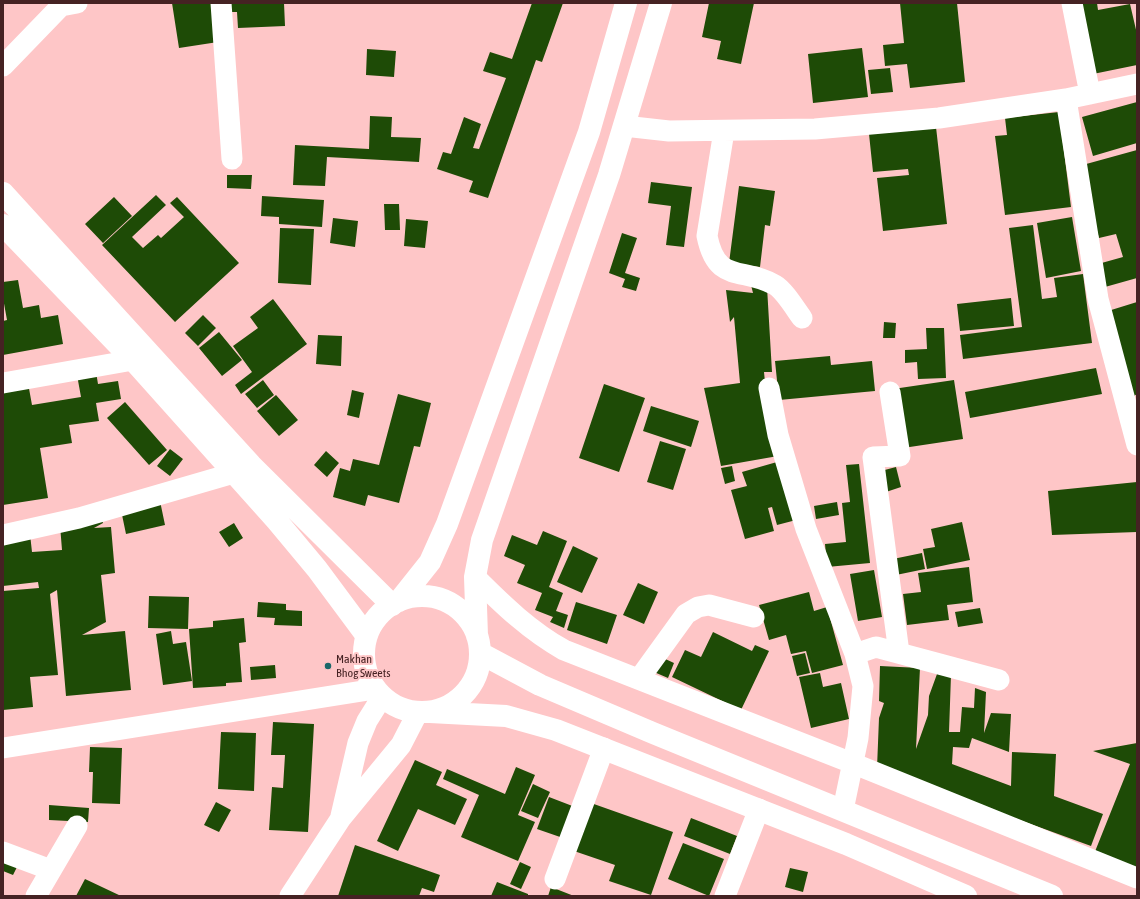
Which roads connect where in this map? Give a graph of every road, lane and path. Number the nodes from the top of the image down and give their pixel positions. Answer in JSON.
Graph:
{"nodes":[{"id":1,"x":77,"y":3,"type":"edge"},
{"id":2,"x":220,"y":3,"type":"edge"},
{"id":3,"x":626,"y":3,"type":"edge"},
{"id":4,"x":661,"y":3,"type":"edge"},
{"id":5,"x":1072,"y":3,"type":"edge"},
{"id":6,"x":3,"y":66,"type":"edge"},
{"id":7,"x":1137,"y":84,"type":"edge"},
{"id":8,"x":1090,"y":94,"type":"junction"},
{"id":9,"x":1066,"y":99,"type":"junction"},
{"id":10,"x":624,"y":126,"type":"junction"},
{"id":11,"x":724,"y":131,"type":"junction"},
{"id":12,"x":232,"y":159,"type":"dead end"},
{"id":13,"x":3,"y":193,"type":"edge"},
{"id":14,"x":3,"y":225,"type":"edge"},
{"id":15,"x":802,"y":318,"type":"dead end"},
{"id":16,"x":133,"y":360,"type":"junction"},
{"id":17,"x":3,"y":383,"type":"edge"},
{"id":18,"x":769,"y":388,"type":"dead end"},
{"id":19,"x":890,"y":392,"type":"dead end"},
{"id":20,"x":1137,"y":445,"type":"edge"},
{"id":21,"x":242,"y":469,"type":"junction"},
{"id":22,"x":3,"y":535,"type":"edge"},
{"id":23,"x":475,"y":577,"type":"junction"},
{"id":24,"x":395,"y":603,"type":"junction"},
{"id":25,"x":754,"y":617,"type":"dead end"},
{"id":26,"x":366,"y":636,"type":"junction"},
{"id":27,"x":478,"y":644,"type":"junction"},
{"id":28,"x":899,"y":653,"type":"junction"},
{"id":29,"x":855,"y":654,"type":"junction"},
{"id":30,"x":638,"y":679,"type":"junction"},
{"id":31,"x":999,"y":680,"type":"dead end"},
{"id":32,"x":378,"y":693,"type":"junction"},
{"id":33,"x":424,"y":712,"type":"junction"},
{"id":34,"x":3,"y":748,"type":"edge"},
{"id":35,"x":604,"y":748,"type":"junction"},
{"id":36,"x":852,"y":763,"type":"junction"},
{"id":37,"x":759,"y":810,"type":"junction"},
{"id":38,"x":843,"y":810,"type":"junction"},
{"id":39,"x":341,"y":818,"type":"junction"},
{"id":40,"x":77,"y":826,"type":"dead end"},
{"id":41,"x":3,"y":852,"type":"edge"},
{"id":42,"x":51,"y":870,"type":"junction"},
{"id":43,"x":1137,"y":878,"type":"edge"},
{"id":44,"x":555,"y":879,"type":"dead end"},
{"id":45,"x":938,"y":890,"type":"edge"},
{"id":46,"x":36,"y":896,"type":"edge"},
{"id":47,"x":290,"y":896,"type":"edge"},
{"id":48,"x":725,"y":896,"type":"edge"},
{"id":49,"x":966,"y":896,"type":"edge"},
{"id":50,"x":1052,"y":896,"type":"edge"}],
"edges":[{"from":1,"to":6,"type":"street"},
{"from":2,"to":12,"type":"street"},
{"from":3,"to":24,"type":"main road"},
{"from":4,"to":10,"type":"main road"},
{"from":5,"to":8,"type":"street"},
{"from":7,"to":8,"type":"street"},
{"from":8,"to":9,"type":"street"},
{"from":9,"to":11,"type":"street"},
{"from":9,"to":20,"type":"street"},
{"from":10,"to":11,"type":"street"},
{"from":10,"to":23,"type":"main road"},
{"from":11,"to":15,"type":"street"},
{"from":13,"to":21,"type":"main road"},
{"from":14,"to":16,"type":"main road"},
{"from":16,"to":17,"type":"street"},
{"from":16,"to":21,"type":"main road"},
{"from":18,"to":29,"type":"street"},
{"from":19,"to":28,"type":"street"},
{"from":21,"to":22,"type":"street"},
{"from":21,"to":24,"type":"main road"},
{"from":21,"to":26,"type":"main road"},
{"from":23,"to":27,"type":"main road"},
{"from":23,"to":30,"type":"street"},
{"from":24,"to":26,"type":"main road"},
{"from":24,"to":27,"type":"main road"},
{"from":25,"to":30,"type":"street"},
{"from":26,"to":32,"type":"main road"},
{"from":27,"to":33,"type":"main road"},
{"from":27,"to":38,"type":"main road"},
{"from":28,"to":29,"type":"street"},
{"from":28,"to":31,"type":"street"},
{"from":29,"to":36,"type":"street"},
{"from":30,"to":36,"type":"street"},
{"from":32,"to":33,"type":"main road"},
{"from":32,"to":34,"type":"street"},
{"from":32,"to":39,"type":"street"},
{"from":33,"to":35,"type":"main road"},
{"from":33,"to":39,"type":"street"},
{"from":35,"to":37,"type":"main road"},
{"from":35,"to":44,"type":"street"},
{"from":36,"to":38,"type":"street"},
{"from":36,"to":43,"type":"street"},
{"from":37,"to":45,"type":"main road"},
{"from":37,"to":48,"type":"street"},
{"from":38,"to":50,"type":"main road"},
{"from":39,"to":47,"type":"street"},
{"from":40,"to":42,"type":"street"},
{"from":41,"to":42,"type":"street"},
{"from":42,"to":46,"type":"street"},
{"from":45,"to":49,"type":"main road"}]}
